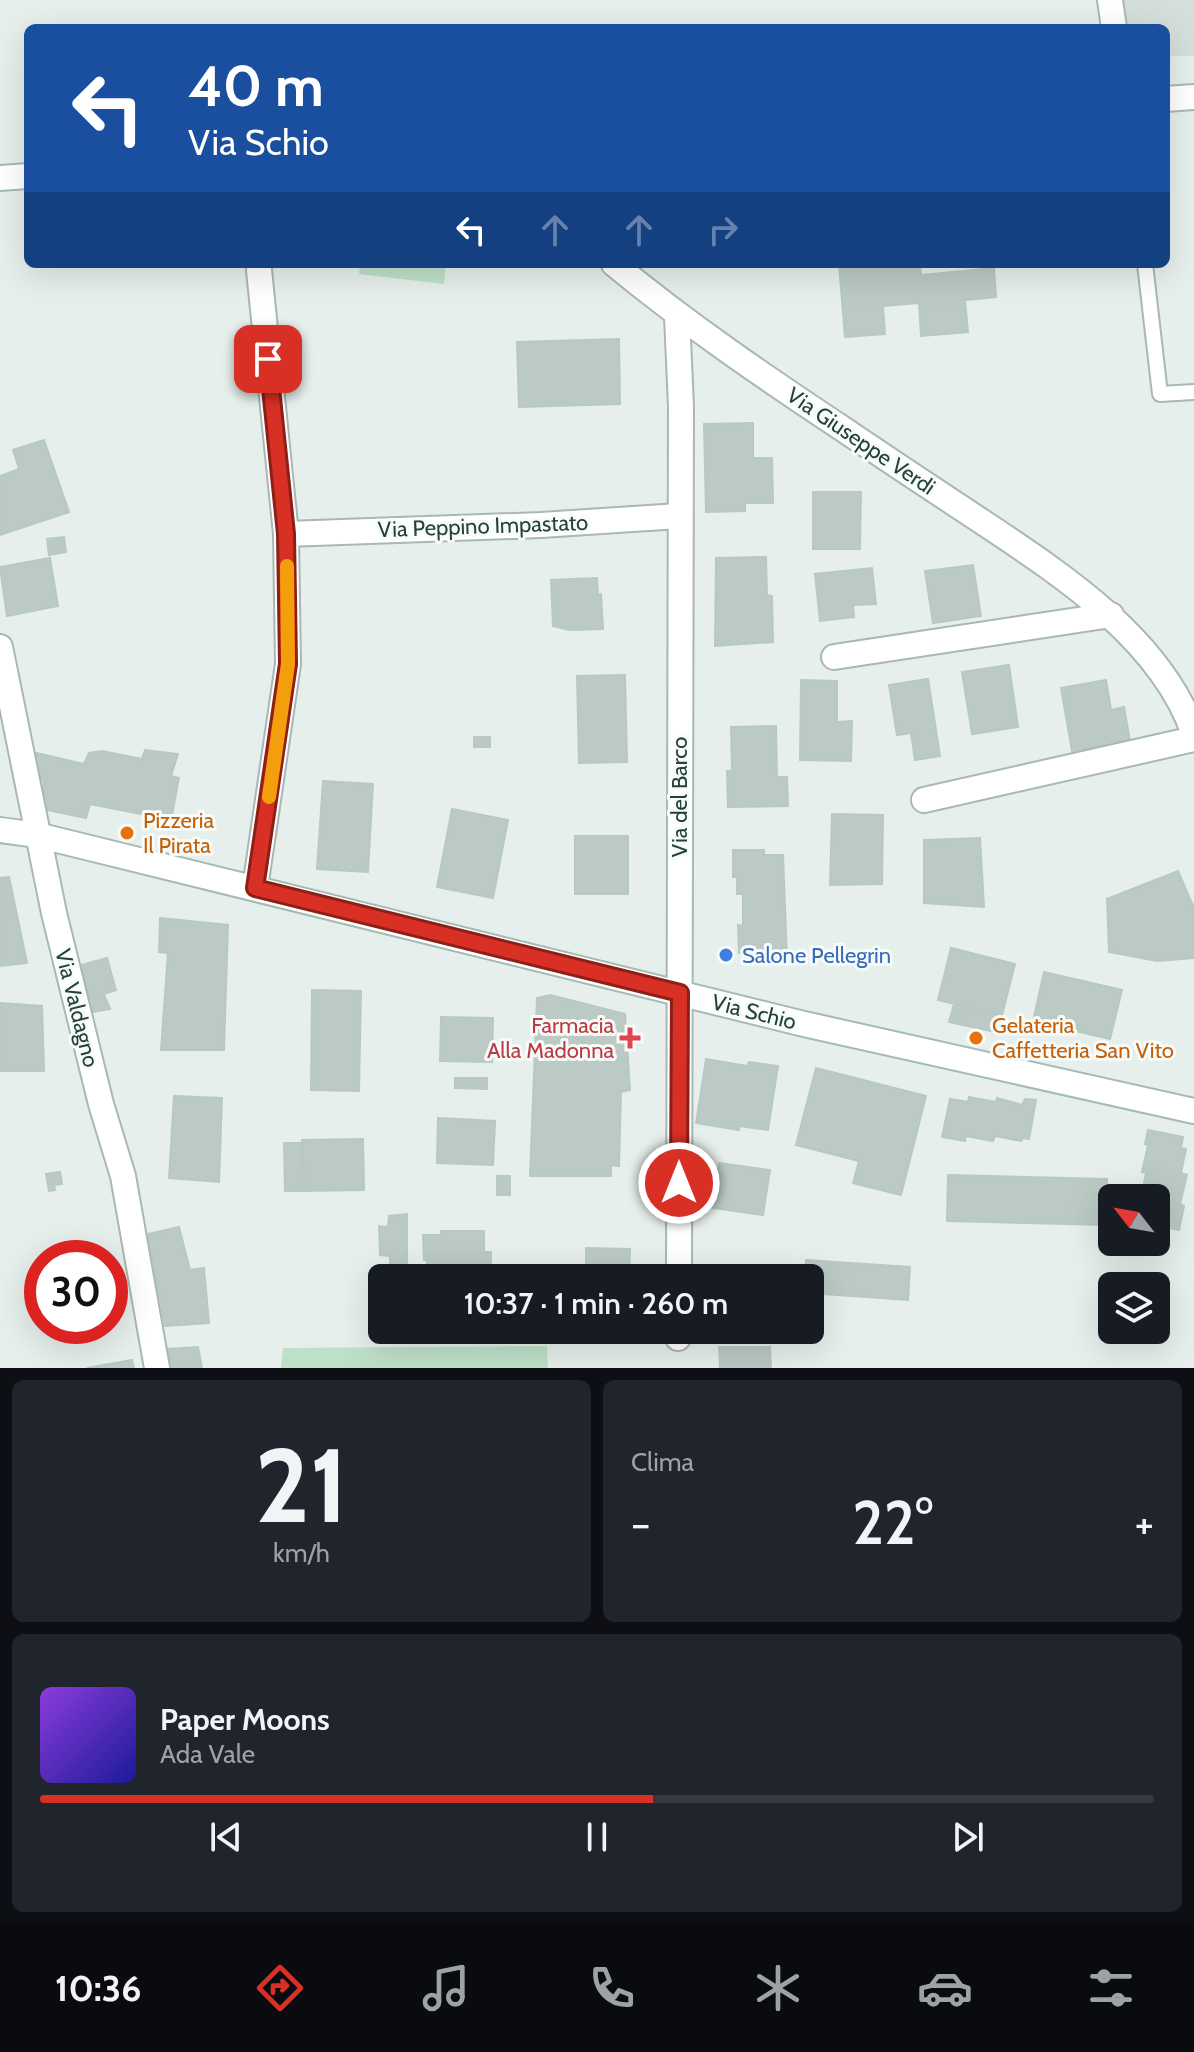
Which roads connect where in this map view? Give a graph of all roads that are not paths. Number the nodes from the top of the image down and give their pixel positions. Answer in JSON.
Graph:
{"nodes":[{"id":1,"x":1110,"y":0,"type":"edge"},
{"id":2,"x":1113,"y":24,"type":"edge"},
{"id":3,"x":1194,"y":97,"type":"edge"},
{"id":4,"x":1170,"y":99,"type":"edge"},
{"id":5,"x":24,"y":176,"type":"edge"},
{"id":6,"x":0,"y":178,"type":"edge"},
{"id":7,"x":619,"y":268,"type":"edge"},
{"id":8,"x":1145,"y":268,"type":"edge"},
{"id":9,"x":259,"y":270,"type":"dead end"},
{"id":10,"x":677,"y":316,"type":"junction"},
{"id":11,"x":1194,"y":392,"type":"edge"},
{"id":12,"x":679,"y":516,"type":"junction"},
{"id":13,"x":286,"y":534,"type":"junction"},
{"id":14,"x":1111,"y":615,"type":"junction"},
{"id":15,"x":0,"y":647,"type":"edge"},
{"id":16,"x":834,"y":657,"type":"dead end"},
{"id":17,"x":1194,"y":736,"type":"edge"},
{"id":18,"x":924,"y":800,"type":"dead end"},
{"id":19,"x":0,"y":830,"type":"edge"},
{"id":20,"x":37,"y":835,"type":"junction"},
{"id":21,"x":255,"y":888,"type":"junction"},
{"id":22,"x":680,"y":993,"type":"junction"},
{"id":23,"x":1194,"y":1111,"type":"edge"},
{"id":24,"x":679,"y":1264,"type":"edge"},
{"id":25,"x":157,"y":1368,"type":"edge"}],
"edges":[{"from":1,"to":2,"type":"street"},
{"from":3,"to":4,"type":"street"},
{"from":5,"to":6,"type":"street"},
{"from":7,"to":10,"type":"street","name":"Via Giuseppe Verdi"},
{"from":8,"to":11,"type":"lane"},
{"from":9,"to":13,"type":"street"},
{"from":10,"to":12,"type":"street","name":"Via del Barco"},
{"from":10,"to":14,"type":"street","name":"Via Giuseppe Verdi"},
{"from":12,"to":13,"type":"street","name":"Via Peppino Impastato"},
{"from":12,"to":22,"type":"street","name":"Via del Barco"},
{"from":13,"to":21,"type":"street"},
{"from":14,"to":16,"type":"street"},
{"from":14,"to":17,"type":"street","name":"Via Giuseppe Verdi"},
{"from":15,"to":20,"type":"street","name":"Via Valdagno"},
{"from":17,"to":18,"type":"street","name":"Via Giuseppe Verdi"},
{"from":19,"to":20,"type":"street","name":"Via Schio"},
{"from":20,"to":21,"type":"street","name":"Via Schio"},
{"from":20,"to":25,"type":"street","name":"Via Valdagno"},
{"from":21,"to":22,"type":"street","name":"Via Schio"},
{"from":22,"to":23,"type":"street","name":"Via Schio"},
{"from":22,"to":24,"type":"street","name":"Via del Barco"}]}
